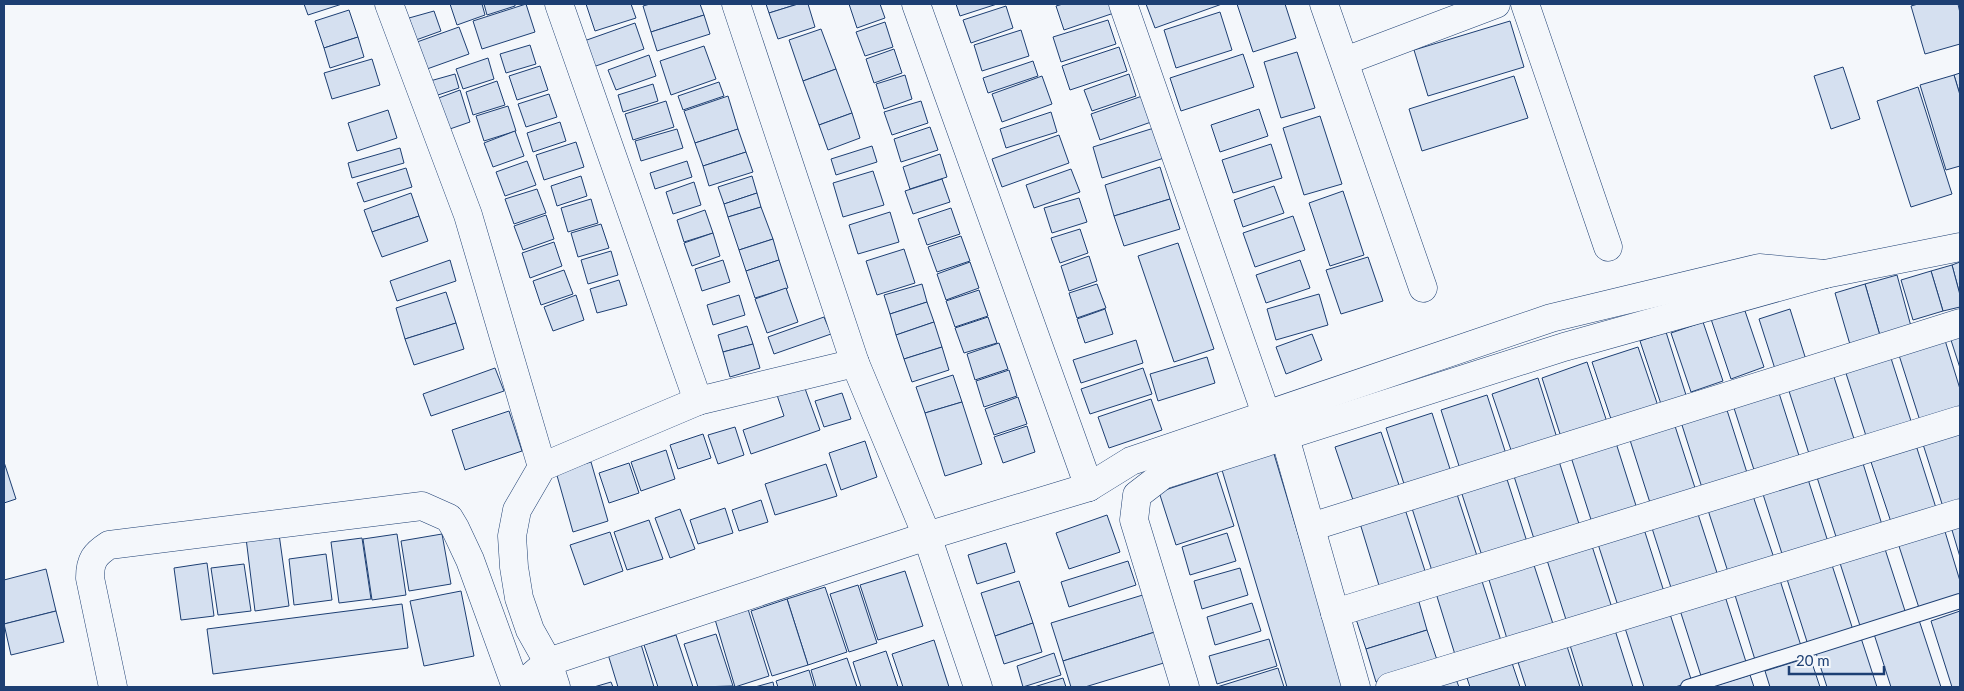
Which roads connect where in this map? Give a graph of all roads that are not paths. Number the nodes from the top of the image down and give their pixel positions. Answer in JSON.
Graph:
{"nodes":[{"id":1,"x":389,"y":4,"type":"edge"},
{"id":2,"x":560,"y":4,"type":"edge"},
{"id":3,"x":736,"y":4,"type":"edge"},
{"id":4,"x":916,"y":4,"type":"edge"},
{"id":5,"x":1123,"y":4,"type":"edge"},
{"id":6,"x":1324,"y":4,"type":"edge"},
{"id":7,"x":1496,"y":4,"type":"edge"},
{"id":8,"x":1525,"y":4,"type":"edge"},
{"id":9,"x":1345,"y":61,"type":"junction"},
{"id":10,"x":1960,"y":246,"type":"edge"},
{"id":11,"x":1608,"y":247,"type":"dead end"},
{"id":12,"x":1825,"y":274,"type":"junction"},
{"id":13,"x":1423,"y":288,"type":"dead end"},
{"id":14,"x":1551,"y":318,"type":"junction"},
{"id":15,"x":1960,"y":323,"type":"edge"},
{"id":16,"x":1564,"y":347,"type":"junction"},
{"id":17,"x":856,"y":363,"type":"junction"},
{"id":18,"x":698,"y":401,"type":"junction"},
{"id":19,"x":1266,"y":414,"type":"junction"},
{"id":20,"x":1960,"y":420,"type":"edge"},
{"id":21,"x":1285,"y":436,"type":"junction"},
{"id":22,"x":542,"y":467,"type":"junction"},
{"id":23,"x":1089,"y":487,"type":"junction"},
{"id":24,"x":1960,"y":513,"type":"edge"},
{"id":25,"x":1311,"y":527,"type":"junction"},
{"id":26,"x":927,"y":536,"type":"junction"},
{"id":27,"x":1960,"y":601,"type":"edge"},
{"id":28,"x":1335,"y":613,"type":"junction"},
{"id":29,"x":552,"y":675,"type":"edge"},
{"id":30,"x":113,"y":687,"type":"edge"},
{"id":31,"x":517,"y":687,"type":"edge"},
{"id":32,"x":978,"y":687,"type":"edge"},
{"id":33,"x":1184,"y":687,"type":"edge"},
{"id":34,"x":1356,"y":687,"type":"edge"},
{"id":35,"x":1390,"y":687,"type":"edge"},
{"id":36,"x":1688,"y":687,"type":"edge"}],
"edges":[{"from":1,"to":22,"type":"street"},
{"from":2,"to":18,"type":"street"},
{"from":3,"to":17,"type":"street"},
{"from":4,"to":23,"type":"street"},
{"from":5,"to":19,"type":"street"},
{"from":6,"to":9,"type":"street"},
{"from":7,"to":9,"type":"street"},
{"from":8,"to":11,"type":"street"},
{"from":9,"to":13,"type":"street"},
{"from":10,"to":12,"type":"street"},
{"from":12,"to":14,"type":"street"},
{"from":12,"to":16,"type":"street"},
{"from":14,"to":16,"type":"street"},
{"from":14,"to":19,"type":"street"},
{"from":15,"to":25,"type":"street"},
{"from":16,"to":21,"type":"street"},
{"from":17,"to":18,"type":"street"},
{"from":17,"to":26,"type":"street"},
{"from":18,"to":22,"type":"street"},
{"from":19,"to":23,"type":"street"},
{"from":20,"to":28,"type":"street"},
{"from":21,"to":25,"type":"street"},
{"from":21,"to":33,"type":"street"},
{"from":22,"to":29,"type":"street"},
{"from":23,"to":26,"type":"street"},
{"from":24,"to":35,"type":"street"},
{"from":25,"to":28,"type":"street"},
{"from":26,"to":29,"type":"street"},
{"from":26,"to":32,"type":"street"},
{"from":27,"to":36,"type":"lane"},
{"from":28,"to":34,"type":"street"},
{"from":29,"to":31,"type":"street"},
{"from":30,"to":31,"type":"street"}]}
